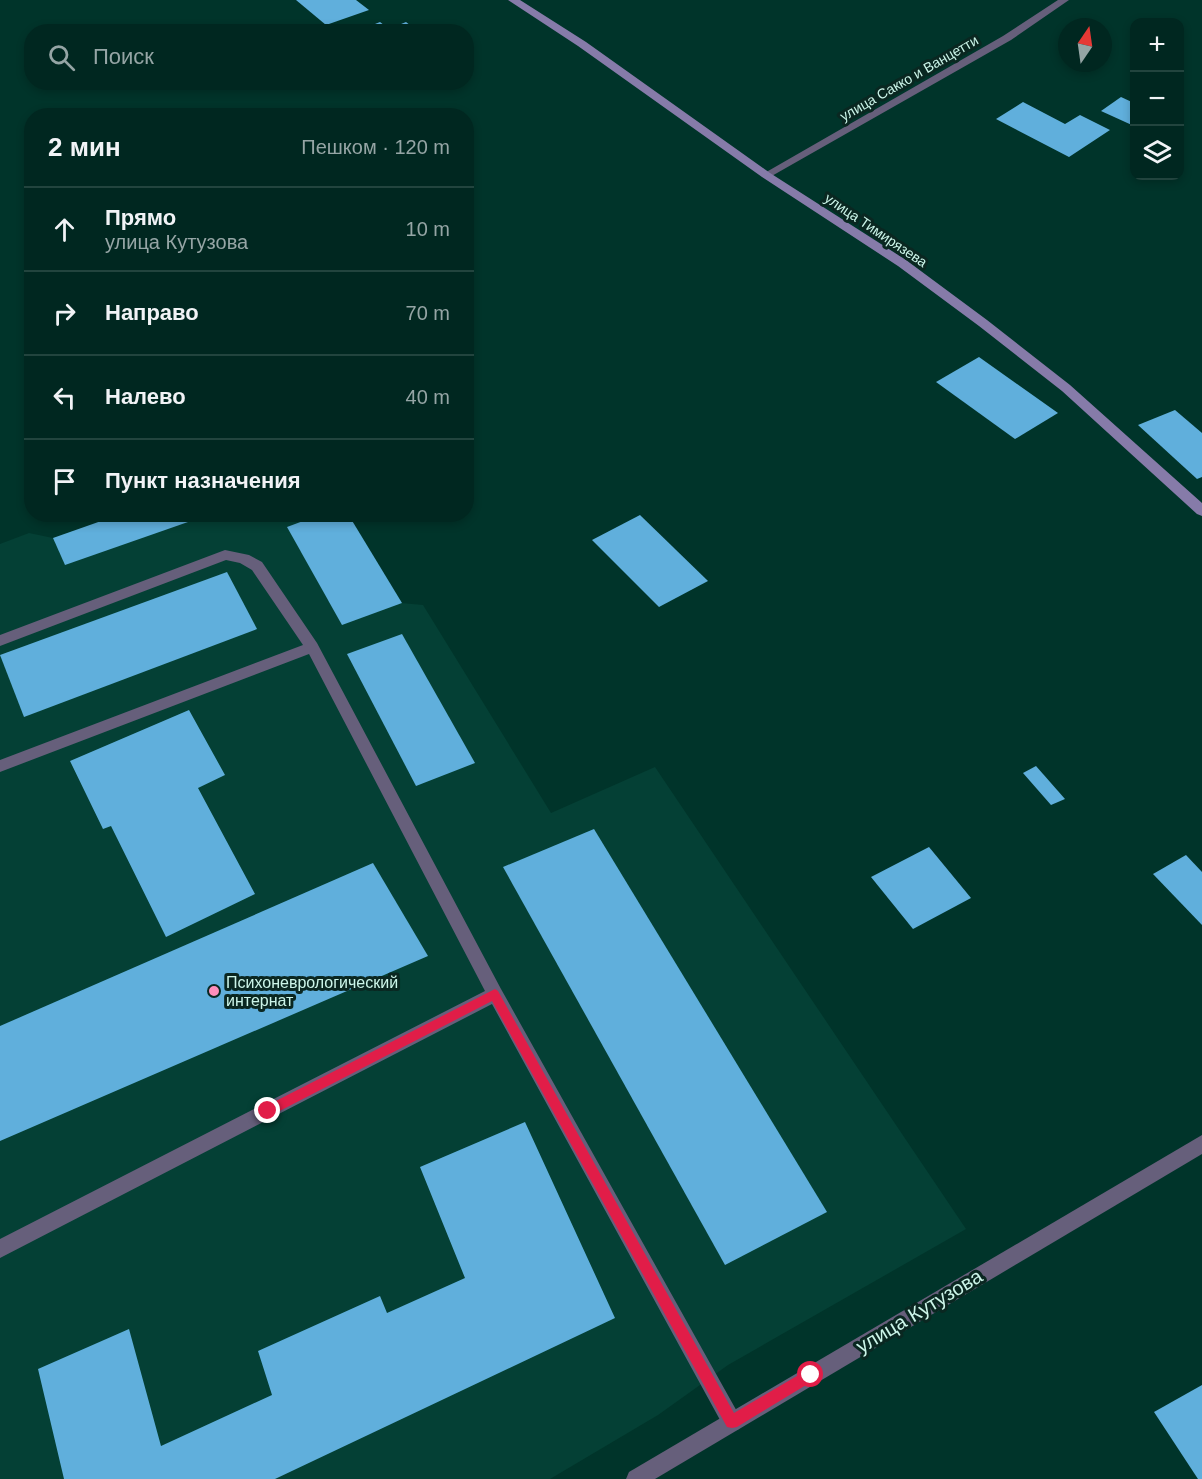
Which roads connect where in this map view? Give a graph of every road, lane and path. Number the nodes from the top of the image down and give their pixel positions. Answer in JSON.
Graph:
{"nodes":[{"id":1,"x":513,"y":0,"type":"edge"},
{"id":2,"x":1064,"y":0,"type":"edge"},
{"id":3,"x":766,"y":175,"type":"junction"},
{"id":4,"x":1202,"y":511,"type":"edge"},
{"id":5,"x":0,"y":640,"type":"edge"},
{"id":6,"x":312,"y":647,"type":"junction"},
{"id":7,"x":0,"y":766,"type":"edge"},
{"id":8,"x":495,"y":994,"type":"junction"},
{"id":9,"x":1202,"y":1144,"type":"edge"},
{"id":10,"x":0,"y":1249,"type":"edge"},
{"id":11,"x":732,"y":1422,"type":"junction"},
{"id":12,"x":636,"y":1479,"type":"edge"}],
"edges":[{"from":1,"to":3,"type":"main road","name":"улица Тимирязева"},
{"from":2,"to":3,"type":"street","name":"улица Сакко и Ванцетти"},
{"from":3,"to":4,"type":"main road","name":"улица Тимирязева"},
{"from":5,"to":6,"type":"street"},
{"from":6,"to":7,"type":"street"},
{"from":6,"to":8,"type":"street"},
{"from":8,"to":10,"type":"street"},
{"from":8,"to":11,"type":"street"},
{"from":9,"to":11,"type":"street","name":"улица Кутузова"},
{"from":11,"to":12,"type":"street","name":"улица Кутузова"}]}
